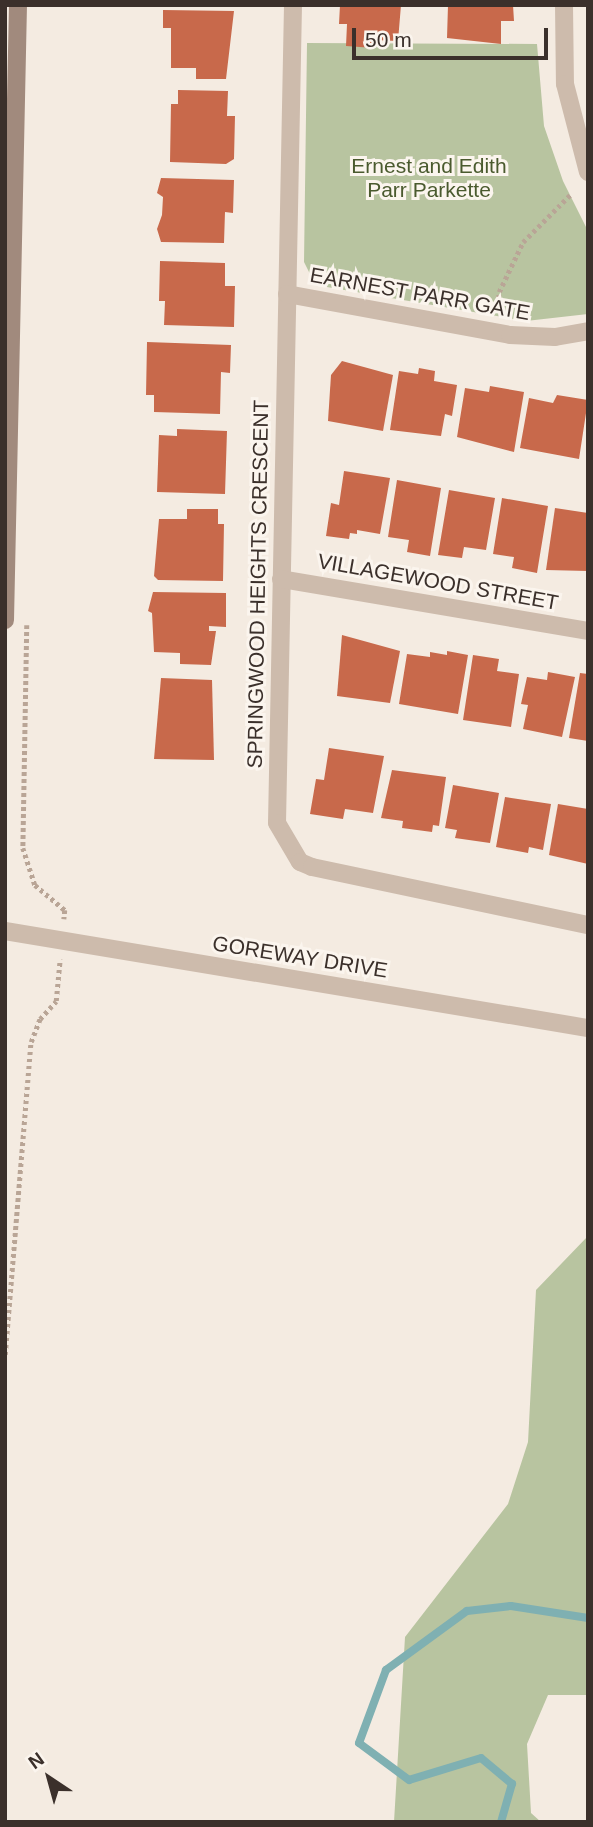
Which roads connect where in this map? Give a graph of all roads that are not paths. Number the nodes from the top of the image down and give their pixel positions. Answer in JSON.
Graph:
{"nodes":[{"id":1,"x":18,"y":5,"type":"edge"},
{"id":2,"x":293,"y":5,"type":"edge"},
{"id":3,"x":564,"y":5,"type":"edge"},
{"id":4,"x":588,"y":172,"type":"edge"},
{"id":5,"x":287,"y":294,"type":"junction"},
{"id":6,"x":588,"y":331,"type":"edge"},
{"id":7,"x":281,"y":579,"type":"junction"},
{"id":8,"x":5,"y":620,"type":"edge"},
{"id":9,"x":588,"y":631,"type":"edge"},
{"id":10,"x":588,"y":925,"type":"edge"},
{"id":11,"x":5,"y":931,"type":"edge"},
{"id":12,"x":588,"y":1028,"type":"edge"}],
"edges":[{"from":1,"to":8,"type":"main road"},
{"from":2,"to":5,"type":"street","name":"SPRINGWOOD HEIGHTS CRESCENT"},
{"from":3,"to":4,"type":"street"},
{"from":5,"to":6,"type":"street","name":"EARNEST PARR GATE"},
{"from":5,"to":7,"type":"street","name":"SPRINGWOOD HEIGHTS CRESCENT"},
{"from":7,"to":9,"type":"street","name":"VILLAGEWOOD STREET"},
{"from":7,"to":10,"type":"street","name":"SPRINGWOOD HEIGHTS CRESCENT"},
{"from":11,"to":12,"type":"street","name":"GOREWAY DRIVE"}]}
